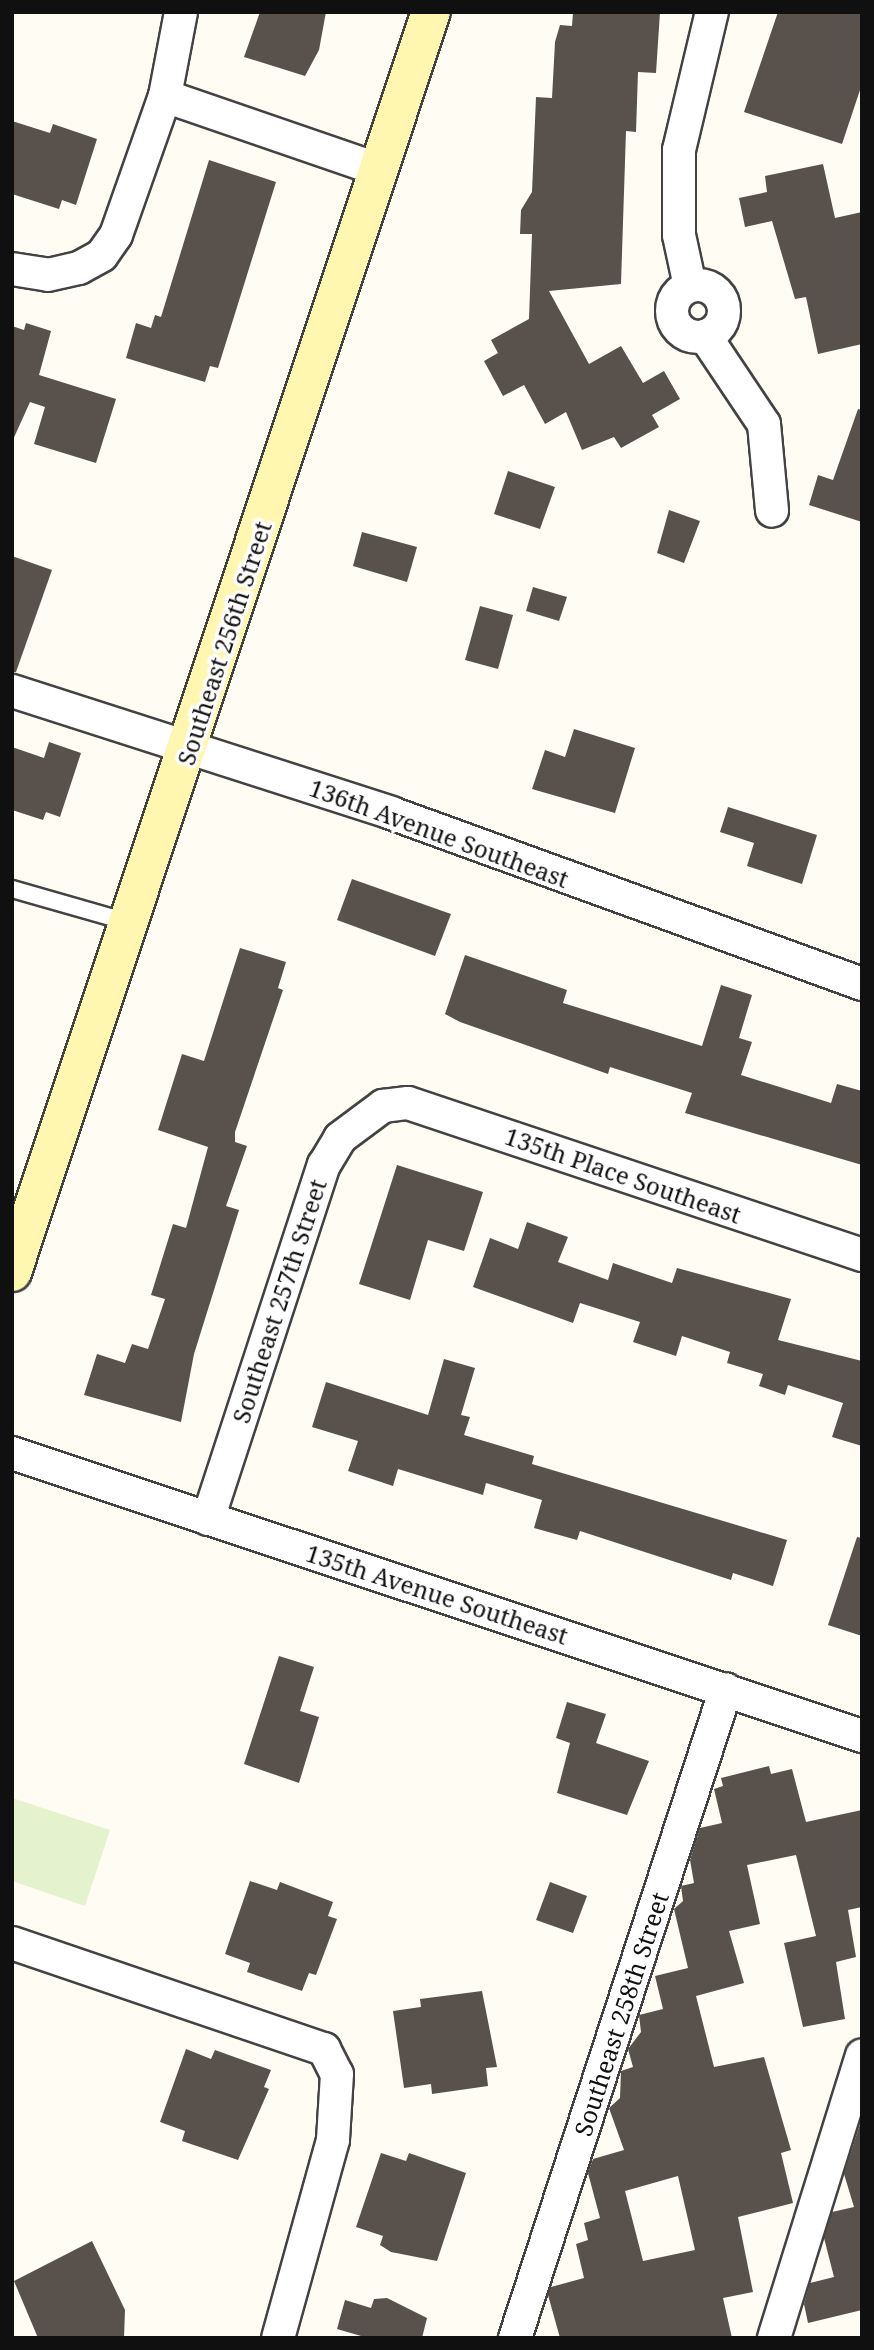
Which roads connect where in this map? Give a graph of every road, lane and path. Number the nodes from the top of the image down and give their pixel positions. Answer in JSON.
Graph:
{"nodes":[{"id":1,"x":181,"y":12,"type":"edge"},
{"id":2,"x":431,"y":12,"type":"edge"},
{"id":3,"x":712,"y":12,"type":"edge"},
{"id":4,"x":165,"y":96,"type":"junction"},
{"id":5,"x":380,"y":170,"type":"junction"},
{"id":6,"x":12,"y":269,"type":"edge"},
{"id":7,"x":772,"y":510,"type":"dead end"},
{"id":8,"x":12,"y":691,"type":"edge"},
{"id":9,"x":190,"y":748,"type":"junction"},
{"id":10,"x":12,"y":889,"type":"edge"},
{"id":11,"x":131,"y":923,"type":"junction"},
{"id":12,"x":862,"y":984,"type":"edge"},
{"id":13,"x":383,"y":1106,"type":"joint"},
{"id":14,"x":862,"y":1255,"type":"edge"},
{"id":15,"x":12,"y":1272,"type":"edge"},
{"id":16,"x":12,"y":1453,"type":"edge"},
{"id":17,"x":208,"y":1519,"type":"junction"},
{"id":18,"x":726,"y":1689,"type":"junction"},
{"id":19,"x":862,"y":1736,"type":"edge"},
{"id":20,"x":12,"y":1943,"type":"edge"},
{"id":21,"x":862,"y":2055,"type":"edge"},
{"id":22,"x":278,"y":2338,"type":"edge"},
{"id":23,"x":515,"y":2338,"type":"edge"},
{"id":24,"x":774,"y":2338,"type":"edge"}],
"edges":[{"from":1,"to":4,"type":"street"},
{"from":2,"to":5,"type":"main road","name":"Southeast 256th Street"},
{"from":3,"to":7,"type":"street"},
{"from":4,"to":5,"type":"street"},
{"from":4,"to":6,"type":"street"},
{"from":5,"to":9,"type":"main road","name":"Southeast 256th Street"},
{"from":8,"to":9,"type":"street","name":"136th Avenue Southeast"},
{"from":9,"to":11,"type":"main road","name":"Southeast 256th Street"},
{"from":9,"to":12,"type":"street","name":"136th Avenue Southeast"},
{"from":10,"to":11,"type":"lane"},
{"from":11,"to":15,"type":"main road","name":"Southeast 256th Street"},
{"from":13,"to":14,"type":"street","name":"135th Place Southeast"},
{"from":13,"to":17,"type":"street","name":"Southeast 257th Street"},
{"from":16,"to":17,"type":"street","name":"135th Avenue Southeast"},
{"from":17,"to":18,"type":"street","name":"135th Avenue Southeast"},
{"from":18,"to":19,"type":"street","name":"135th Avenue Southeast"},
{"from":18,"to":23,"type":"street","name":"Southeast 258th Street"},
{"from":20,"to":22,"type":"street"},
{"from":21,"to":24,"type":"street"}]}
